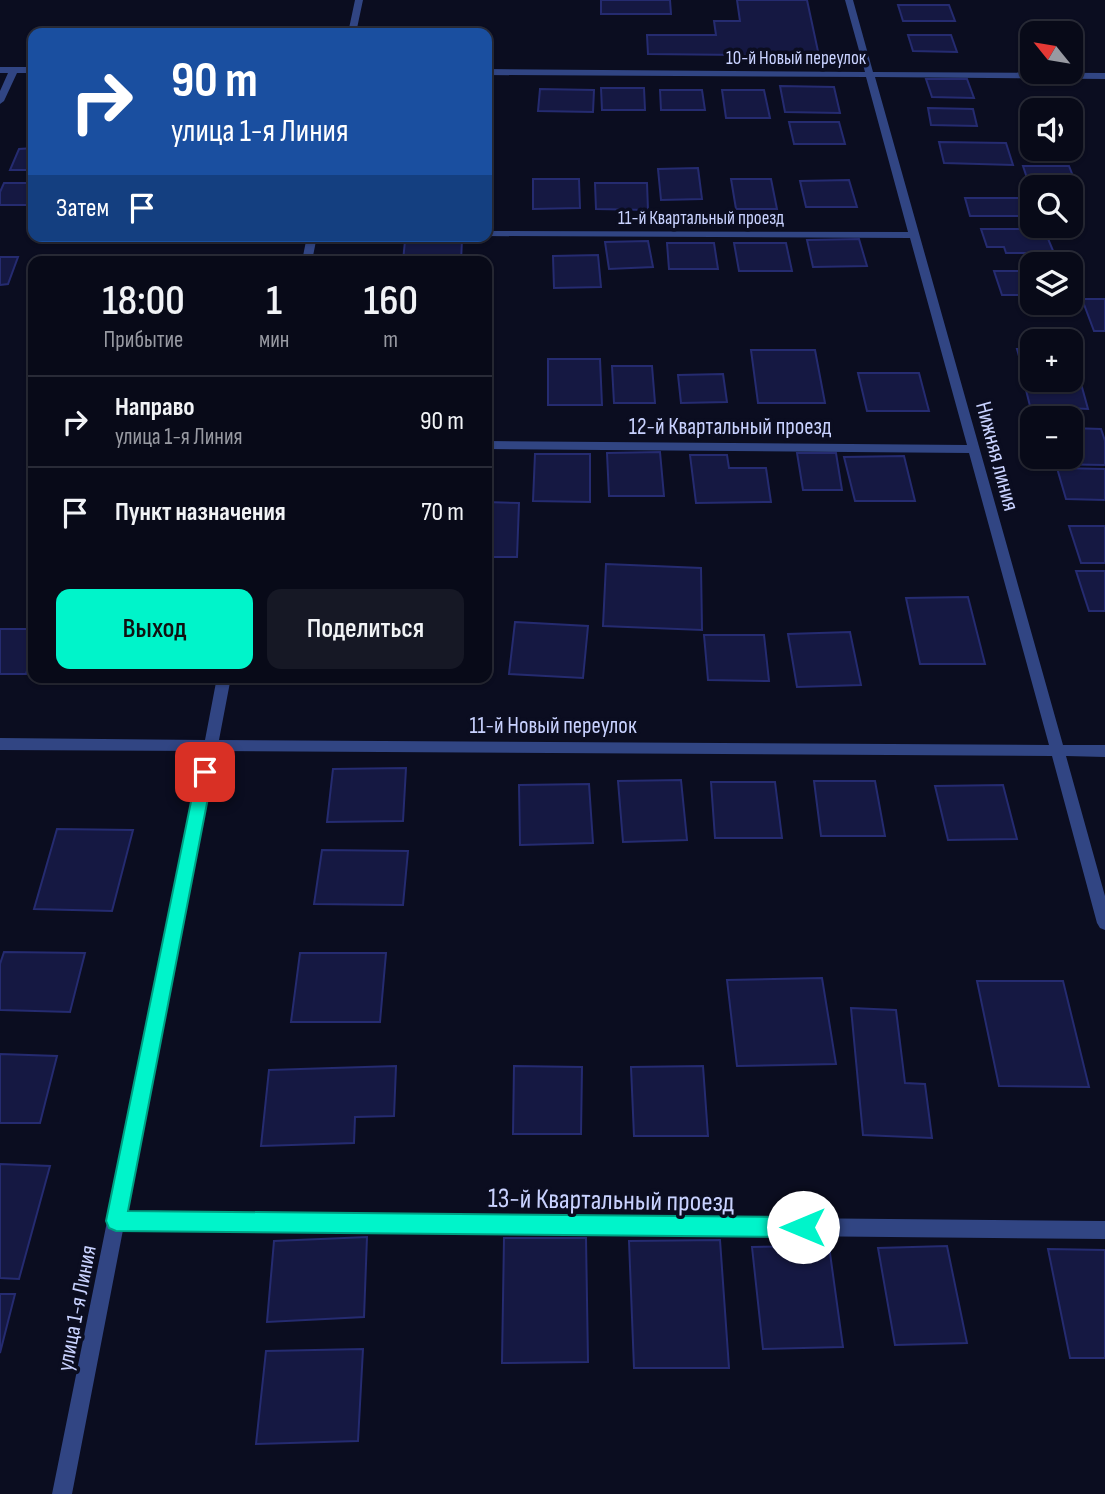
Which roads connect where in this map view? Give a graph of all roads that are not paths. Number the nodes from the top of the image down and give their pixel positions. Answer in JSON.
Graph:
{"nodes":[{"id":1,"x":359,"y":0,"type":"edge"},
{"id":2,"x":849,"y":0,"type":"edge"},
{"id":3,"x":353,"y":28,"type":"edge"},
{"id":4,"x":0,"y":70,"type":"edge"},
{"id":5,"x":14,"y":70,"type":"junction"},
{"id":6,"x":28,"y":70,"type":"edge"},
{"id":7,"x":492,"y":72,"type":"edge"},
{"id":8,"x":870,"y":75,"type":"junction"},
{"id":9,"x":1105,"y":76,"type":"edge"},
{"id":10,"x":0,"y":101,"type":"edge"},
{"id":11,"x":492,"y":234,"type":"edge"},
{"id":12,"x":915,"y":235,"type":"junction"},
{"id":13,"x":492,"y":445,"type":"edge"},
{"id":14,"x":974,"y":449,"type":"junction"},
{"id":15,"x":223,"y":683,"type":"edge"},
{"id":16,"x":0,"y":744,"type":"edge"},
{"id":17,"x":211,"y":746,"type":"junction"},
{"id":18,"x":1057,"y":751,"type":"junction"},
{"id":19,"x":1105,"y":751,"type":"edge"},
{"id":20,"x":1105,"y":923,"type":"edge"},
{"id":21,"x":116,"y":1221,"type":"junction"},
{"id":22,"x":1105,"y":1230,"type":"edge"},
{"id":23,"x":62,"y":1494,"type":"edge"}],
"edges":[{"from":1,"to":3,"type":"street"},
{"from":2,"to":8,"type":"street","name":"Нижняя линия"},
{"from":4,"to":5,"type":"street"},
{"from":5,"to":6,"type":"street"},
{"from":5,"to":10,"type":"street"},
{"from":7,"to":8,"type":"street","name":"10-й Новый переулок"},
{"from":8,"to":9,"type":"street","name":"10-й Новый переулок"},
{"from":8,"to":12,"type":"street","name":"Нижняя линия"},
{"from":11,"to":12,"type":"street","name":"11-й Квартальный проезд"},
{"from":12,"to":14,"type":"street","name":"Нижняя линия"},
{"from":13,"to":14,"type":"street","name":"12-й Квартальный проезд"},
{"from":14,"to":18,"type":"street","name":"Нижняя линия"},
{"from":15,"to":17,"type":"street","name":"улица 1-я Линия"},
{"from":16,"to":17,"type":"street","name":"11-й Новый переулок"},
{"from":17,"to":18,"type":"street","name":"11-й Новый переулок"},
{"from":17,"to":21,"type":"street","name":"улица 1-я Линия"},
{"from":18,"to":19,"type":"street","name":"11-й Новый переулок"},
{"from":18,"to":20,"type":"street","name":"Нижняя линия"},
{"from":21,"to":22,"type":"street","name":"13-й Квартальный проезд"},
{"from":21,"to":23,"type":"street","name":"улица 1-я Линия"}]}
